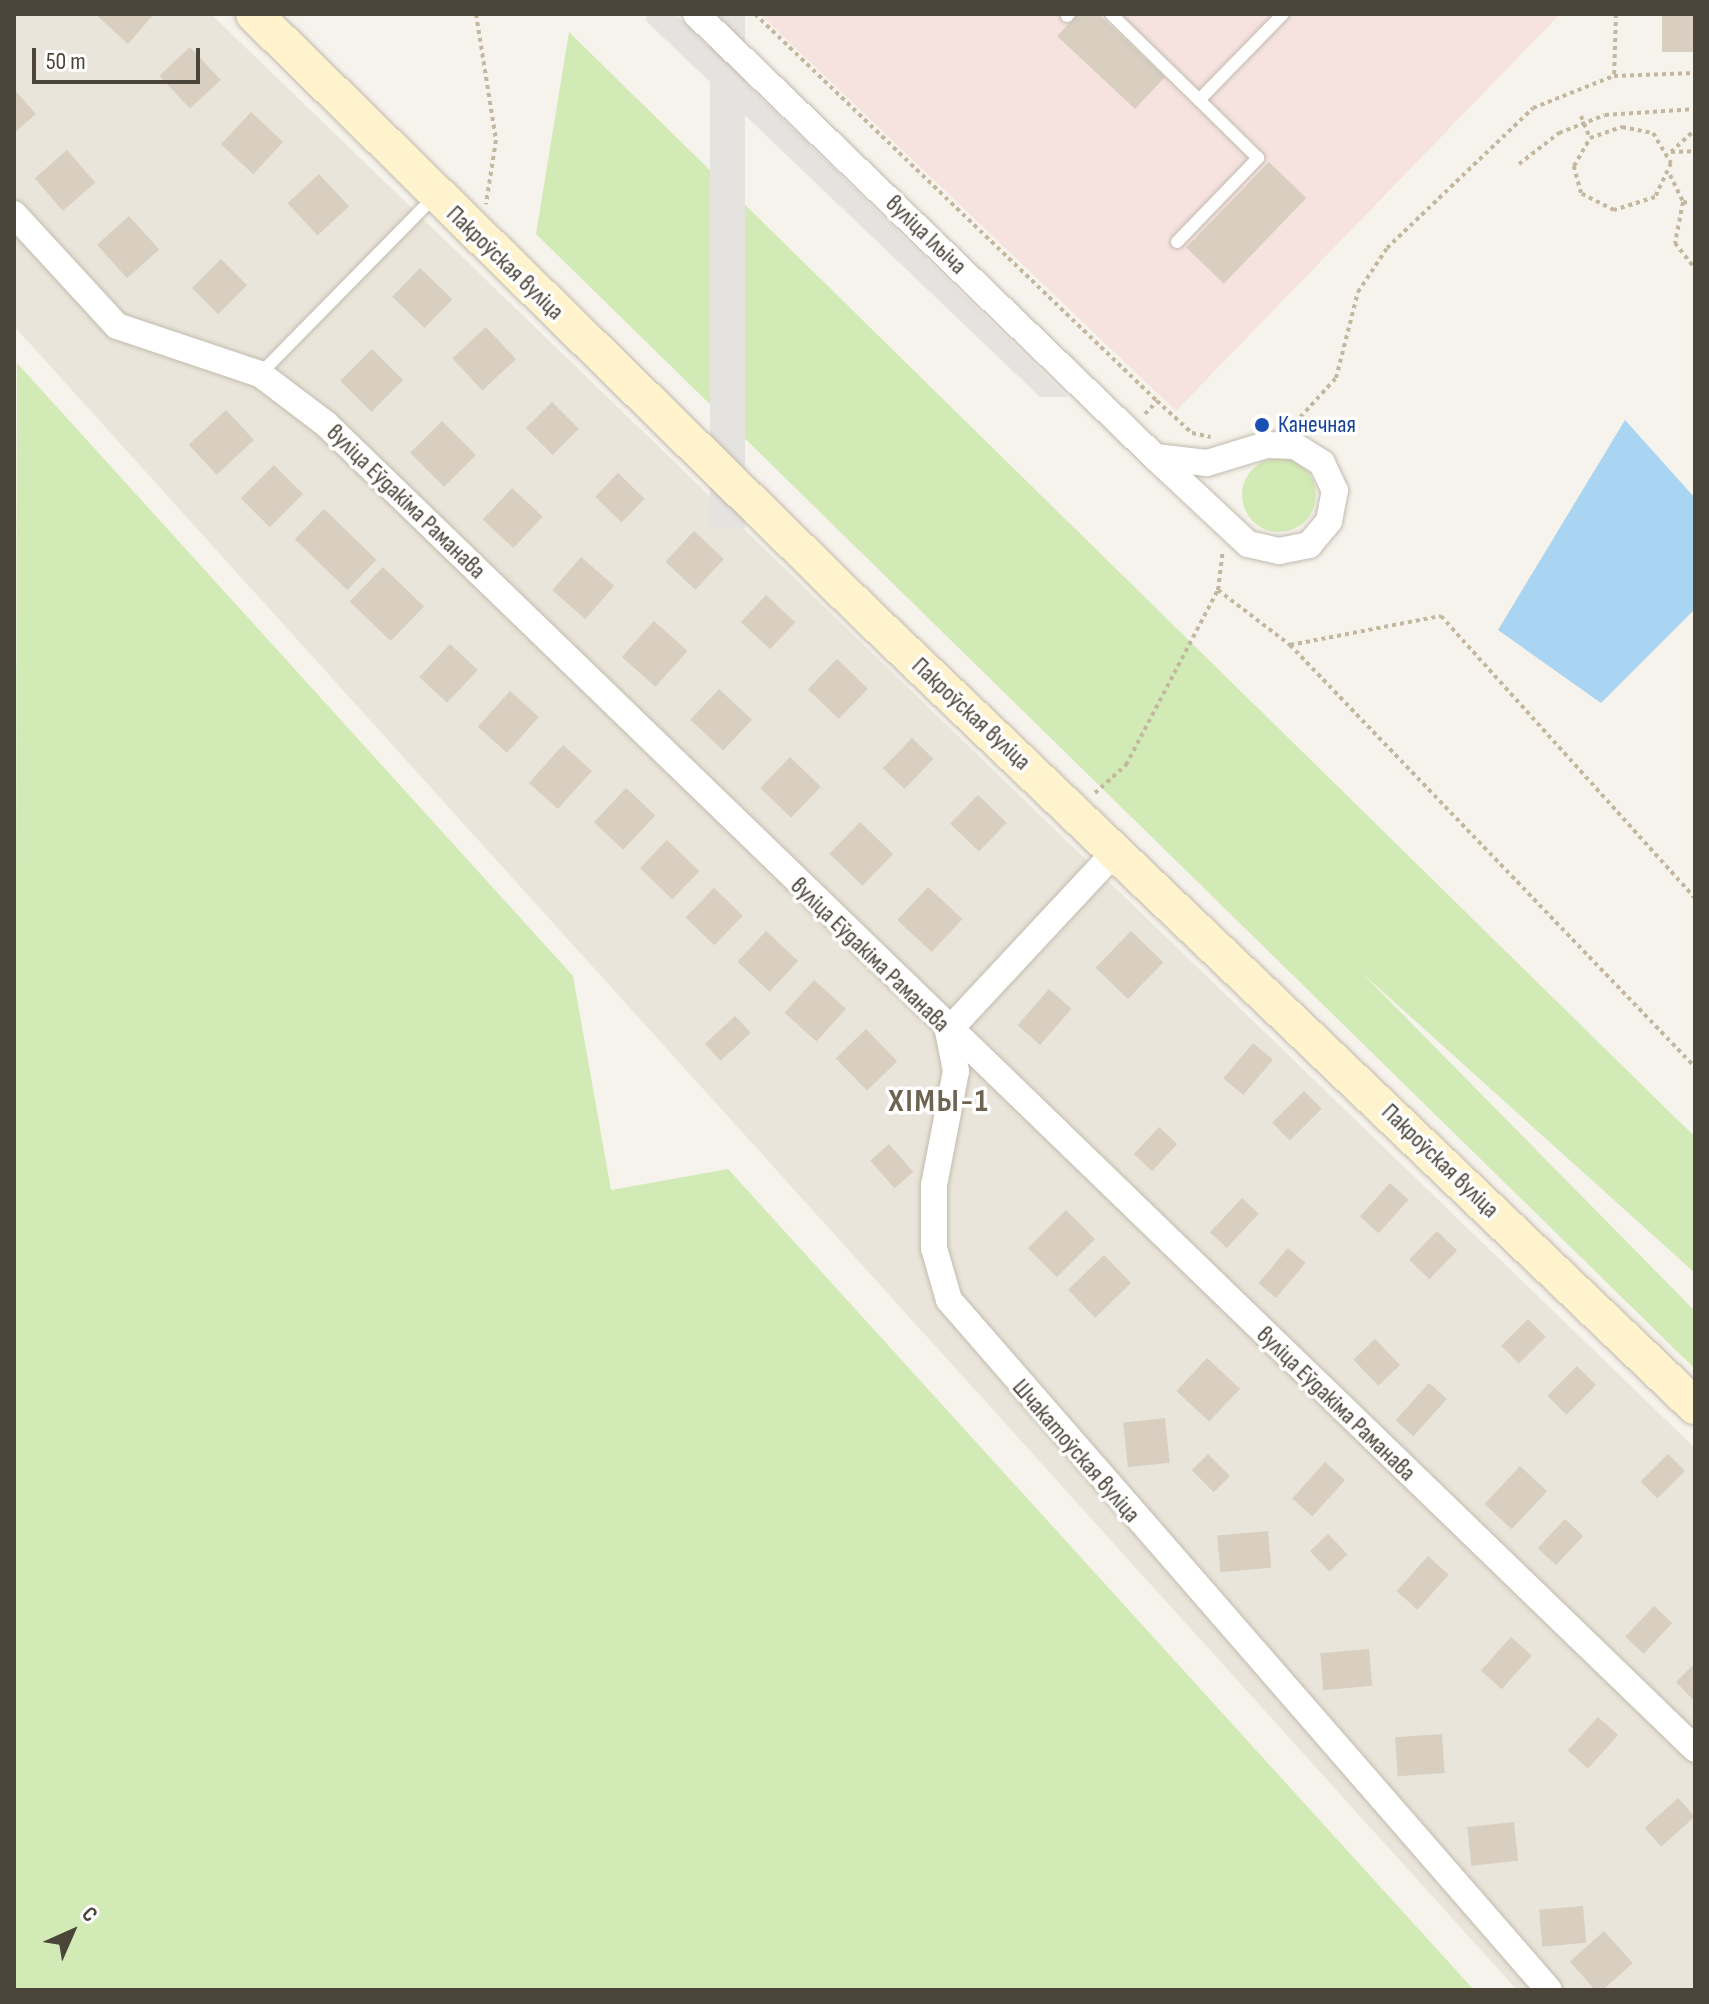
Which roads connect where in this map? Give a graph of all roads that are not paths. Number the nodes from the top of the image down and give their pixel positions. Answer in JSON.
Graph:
{"nodes":[{"id":1,"x":254,"y":14,"type":"edge"},
{"id":2,"x":696,"y":14,"type":"edge"},
{"id":3,"x":1111,"y":14,"type":"edge"},
{"id":4,"x":1283,"y":14,"type":"edge"},
{"id":5,"x":1199,"y":100,"type":"junction"},
{"id":6,"x":436,"y":195,"type":"junction"},
{"id":7,"x":14,"y":214,"type":"edge"},
{"id":8,"x":1177,"y":242,"type":"dead end"},
{"id":9,"x":260,"y":374,"type":"junction"},
{"id":10,"x":1155,"y":457,"type":"junction"},
{"id":11,"x":1116,"y":851,"type":"junction"},
{"id":12,"x":948,"y":1031,"type":"junction"},
{"id":13,"x":1695,"y":1406,"type":"edge"},
{"id":14,"x":1695,"y":1749,"type":"edge"},
{"id":15,"x":1549,"y":1990,"type":"edge"}],
"edges":[{"from":1,"to":6,"type":"street","name":"Пакроўская вуліца"},
{"from":2,"to":10,"type":"street","name":"вуліца Ільіча"},
{"from":3,"to":5,"type":"lane"},
{"from":4,"to":5,"type":"lane"},
{"from":5,"to":8,"type":"lane"},
{"from":6,"to":9,"type":"lane"},
{"from":6,"to":11,"type":"street","name":"Пакроўская вуліца"},
{"from":7,"to":9,"type":"street","name":"вуліца Еўдакіма Раманава"},
{"from":9,"to":12,"type":"street","name":"вуліца Еўдакіма Раманава"},
{"from":10,"to":10,"type":"street","name":"вуліца Ільіча"},
{"from":11,"to":12,"type":"street"},
{"from":11,"to":13,"type":"street","name":"Пакроўская вуліца"},
{"from":12,"to":14,"type":"street","name":"вуліца Еўдакіма Раманава"},
{"from":12,"to":15,"type":"street","name":"Шчакатоўская вуліца"}]}
